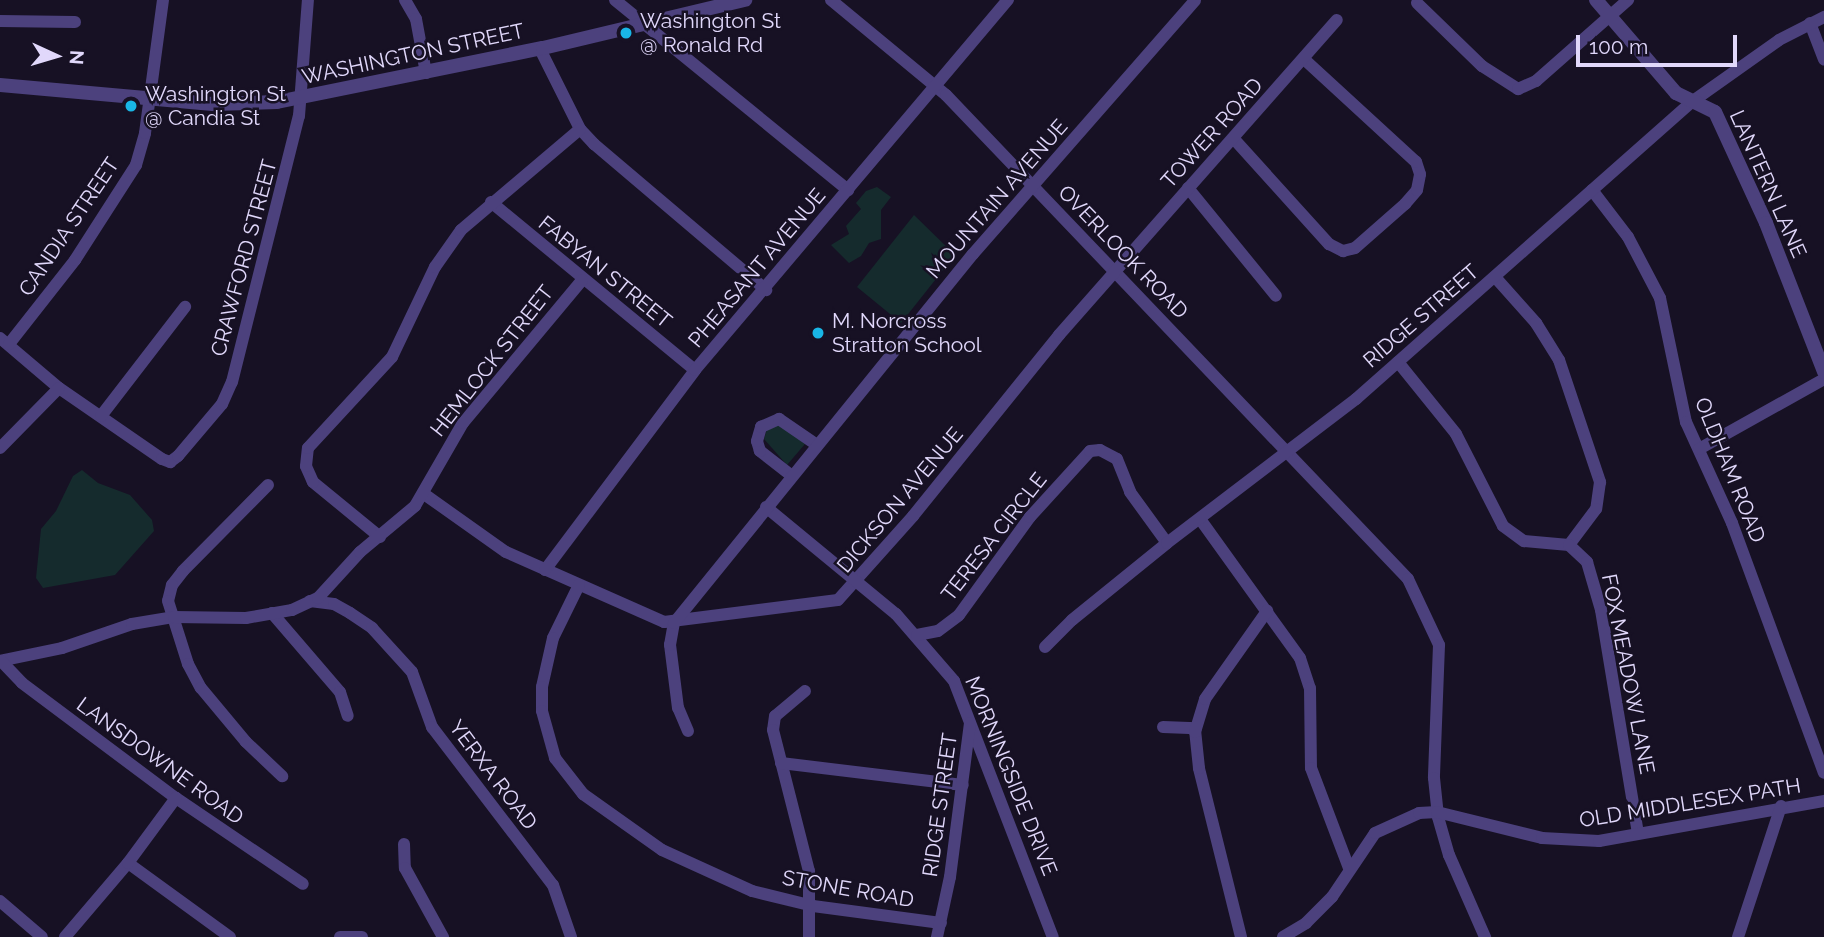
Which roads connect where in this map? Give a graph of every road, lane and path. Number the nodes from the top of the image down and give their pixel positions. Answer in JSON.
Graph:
{"nodes":[{"id":1,"x":163,"y":0,"type":"edge"},
{"id":2,"x":309,"y":0,"type":"edge"},
{"id":3,"x":405,"y":0,"type":"edge"},
{"id":4,"x":615,"y":0,"type":"edge"},
{"id":5,"x":745,"y":0,"type":"edge"},
{"id":6,"x":831,"y":0,"type":"edge"},
{"id":7,"x":1008,"y":0,"type":"edge"},
{"id":8,"x":1195,"y":0,"type":"edge"},
{"id":9,"x":1596,"y":0,"type":"edge"},
{"id":10,"x":1628,"y":0,"type":"edge"},
{"id":11,"x":1417,"y":3,"type":"dead end"},
{"id":12,"x":1608,"y":14,"type":"junction"},
{"id":13,"x":1824,"y":17,"type":"edge"},
{"id":14,"x":1337,"y":20,"type":"dead end"},
{"id":15,"x":0,"y":22,"type":"edge"},
{"id":16,"x":75,"y":22,"type":"dead end"},
{"id":17,"x":643,"y":23,"type":"junction"},
{"id":18,"x":1810,"y":23,"type":"junction"},
{"id":19,"x":540,"y":49,"type":"junction"},
{"id":20,"x":1824,"y":59,"type":"edge"},
{"id":21,"x":1305,"y":60,"type":"junction"},
{"id":22,"x":426,"y":73,"type":"junction"},
{"id":23,"x":936,"y":84,"type":"junction"},
{"id":24,"x":0,"y":85,"type":"edge"},
{"id":25,"x":150,"y":99,"type":"junction"},
{"id":26,"x":302,"y":99,"type":"junction"},
{"id":27,"x":1693,"y":102,"type":"junction"},
{"id":28,"x":580,"y":129,"type":"junction"},
{"id":29,"x":1234,"y":139,"type":"junction"},
{"id":30,"x":1034,"y":187,"type":"junction"},
{"id":31,"x":1188,"y":188,"type":"junction"},
{"id":32,"x":848,"y":190,"type":"junction"},
{"id":33,"x":1592,"y":190,"type":"junction"},
{"id":34,"x":491,"y":202,"type":"junction"},
{"id":35,"x":1115,"y":271,"type":"junction"},
{"id":36,"x":1495,"y":277,"type":"junction"},
{"id":37,"x":582,"y":279,"type":"junction"},
{"id":38,"x":766,"y":290,"type":"junction"},
{"id":39,"x":1276,"y":296,"type":"dead end"},
{"id":40,"x":185,"y":307,"type":"dead end"},
{"id":41,"x":4,"y":341,"type":"edge"},
{"id":42,"x":1398,"y":362,"type":"junction"},
{"id":43,"x":695,"y":370,"type":"junction"},
{"id":44,"x":1824,"y":372,"type":"edge"},
{"id":45,"x":1824,"y":379,"type":"edge"},
{"id":46,"x":59,"y":388,"type":"junction"},
{"id":47,"x":101,"y":416,"type":"junction"},
{"id":48,"x":817,"y":445,"type":"junction"},
{"id":49,"x":0,"y":448,"type":"edge"},
{"id":50,"x":1699,"y":449,"type":"junction"},
{"id":51,"x":1287,"y":453,"type":"junction"},
{"id":52,"x":792,"y":476,"type":"junction"},
{"id":53,"x":268,"y":485,"type":"dead end"},
{"id":54,"x":424,"y":494,"type":"junction"},
{"id":55,"x":766,"y":507,"type":"junction"},
{"id":56,"x":1200,"y":519,"type":"junction"},
{"id":57,"x":380,"y":537,"type":"junction"},
{"id":58,"x":1167,"y":543,"type":"junction"},
{"id":59,"x":1569,"y":545,"type":"junction"},
{"id":60,"x":545,"y":570,"type":"junction"},
{"id":61,"x":857,"y":583,"type":"junction"},
{"id":62,"x":579,"y":585,"type":"junction"},
{"id":63,"x":310,"y":601,"type":"junction"},
{"id":64,"x":1267,"y":611,"type":"junction"},
{"id":65,"x":272,"y":613,"type":"junction"},
{"id":66,"x":174,"y":617,"type":"junction"},
{"id":67,"x":674,"y":623,"type":"junction"},
{"id":68,"x":917,"y":635,"type":"junction"},
{"id":69,"x":1045,"y":647,"type":"dead end"},
{"id":70,"x":0,"y":661,"type":"edge"},
{"id":71,"x":805,"y":691,"type":"dead end"},
{"id":72,"x":348,"y":716,"type":"dead end"},
{"id":73,"x":971,"y":719,"type":"junction"},
{"id":74,"x":1164,"y":727,"type":"dead end"},
{"id":75,"x":1196,"y":728,"type":"junction"},
{"id":76,"x":688,"y":731,"type":"dead end"},
{"id":77,"x":781,"y":763,"type":"junction"},
{"id":78,"x":1824,"y":773,"type":"edge"},
{"id":79,"x":282,"y":776,"type":"dead end"},
{"id":80,"x":962,"y":785,"type":"junction"},
{"id":81,"x":176,"y":798,"type":"junction"},
{"id":82,"x":1824,"y":801,"type":"edge"},
{"id":83,"x":1781,"y":806,"type":"junction"},
{"id":84,"x":1437,"y":812,"type":"junction"},
{"id":85,"x":1638,"y":833,"type":"junction"},
{"id":86,"x":404,"y":844,"type":"dead end"},
{"id":87,"x":128,"y":863,"type":"junction"},
{"id":88,"x":1349,"y":868,"type":"junction"},
{"id":89,"x":303,"y":884,"type":"dead end"},
{"id":90,"x":0,"y":901,"type":"edge"},
{"id":91,"x":813,"y":906,"type":"junction"},
{"id":92,"x":941,"y":923,"type":"junction"},
{"id":93,"x":42,"y":937,"type":"edge"},
{"id":94,"x":65,"y":937,"type":"edge"},
{"id":95,"x":230,"y":937,"type":"edge"},
{"id":96,"x":340,"y":937,"type":"edge"},
{"id":97,"x":362,"y":937,"type":"edge"},
{"id":98,"x":443,"y":937,"type":"edge"},
{"id":99,"x":571,"y":937,"type":"edge"},
{"id":100,"x":809,"y":937,"type":"edge"},
{"id":101,"x":937,"y":937,"type":"edge"},
{"id":102,"x":1052,"y":937,"type":"edge"},
{"id":103,"x":1241,"y":937,"type":"edge"},
{"id":104,"x":1283,"y":937,"type":"edge"},
{"id":105,"x":1485,"y":937,"type":"edge"},
{"id":106,"x":1738,"y":937,"type":"edge"}],
"edges":[{"from":1,"to":25,"type":"street","name":"CANDIA STREET"},
{"from":2,"to":26,"type":"street","name":"CRAWFORD STREET"},
{"from":3,"to":22,"type":"street"},
{"from":4,"to":17,"type":"street"},
{"from":5,"to":17,"type":"street","name":"WASHINGTON STREET"},
{"from":6,"to":23,"type":"street","name":"OVERLOOK ROAD"},
{"from":7,"to":23,"type":"street","name":"PHEASANT AVENUE"},
{"from":8,"to":30,"type":"street","name":"MOUNTAIN AVENUE"},
{"from":9,"to":12,"type":"street","name":"LANTERN LANE"},
{"from":10,"to":12,"type":"street"},
{"from":11,"to":12,"type":"street"},
{"from":12,"to":27,"type":"street","name":"LANTERN LANE"},
{"from":13,"to":18,"type":"street","name":"RIDGE STREET"},
{"from":14,"to":21,"type":"street","name":"TOWER ROAD"},
{"from":15,"to":16,"type":"street"},
{"from":17,"to":19,"type":"street","name":"WASHINGTON STREET"},
{"from":17,"to":32,"type":"street"},
{"from":18,"to":20,"type":"street"},
{"from":18,"to":27,"type":"street","name":"RIDGE STREET"},
{"from":19,"to":22,"type":"street","name":"WASHINGTON STREET"},
{"from":19,"to":28,"type":"street"},
{"from":21,"to":29,"type":"street","name":"TOWER ROAD"},
{"from":21,"to":29,"type":"street"},
{"from":22,"to":26,"type":"street","name":"WASHINGTON STREET"},
{"from":23,"to":30,"type":"street","name":"OVERLOOK ROAD"},
{"from":23,"to":32,"type":"street","name":"PHEASANT AVENUE"},
{"from":24,"to":25,"type":"street","name":"WASHINGTON STREET"},
{"from":25,"to":26,"type":"street","name":"WASHINGTON STREET"},
{"from":25,"to":41,"type":"street","name":"CANDIA STREET"},
{"from":26,"to":47,"type":"street","name":"CRAWFORD STREET"},
{"from":27,"to":33,"type":"street","name":"RIDGE STREET"},
{"from":27,"to":44,"type":"street","name":"LANTERN LANE"},
{"from":28,"to":34,"type":"street"},
{"from":28,"to":38,"type":"street"},
{"from":29,"to":31,"type":"street","name":"TOWER ROAD"},
{"from":30,"to":35,"type":"street","name":"OVERLOOK ROAD"},
{"from":30,"to":48,"type":"street","name":"MOUNTAIN AVENUE"},
{"from":31,"to":35,"type":"street","name":"TOWER ROAD"},
{"from":31,"to":39,"type":"street"},
{"from":32,"to":38,"type":"street","name":"PHEASANT AVENUE"},
{"from":33,"to":36,"type":"street","name":"RIDGE STREET"},
{"from":33,"to":50,"type":"street","name":"OLDHAM ROAD"},
{"from":34,"to":37,"type":"street","name":"FABYAN STREET"},
{"from":34,"to":57,"type":"street"},
{"from":35,"to":51,"type":"street","name":"OVERLOOK ROAD"},
{"from":35,"to":61,"type":"street","name":"DICKSON AVENUE"},
{"from":36,"to":42,"type":"street","name":"RIDGE STREET"},
{"from":36,"to":59,"type":"street"},
{"from":37,"to":43,"type":"street","name":"FABYAN STREET"},
{"from":37,"to":54,"type":"street","name":"HEMLOCK STREET"},
{"from":38,"to":43,"type":"street","name":"PHEASANT AVENUE"},
{"from":40,"to":47,"type":"street"},
{"from":41,"to":46,"type":"street"},
{"from":42,"to":51,"type":"street","name":"RIDGE STREET"},
{"from":42,"to":59,"type":"street"},
{"from":43,"to":60,"type":"street","name":"PHEASANT AVENUE"},
{"from":45,"to":50,"type":"street"},
{"from":46,"to":47,"type":"street"},
{"from":46,"to":49,"type":"street"},
{"from":48,"to":52,"type":"street","name":"MOUNTAIN AVENUE"},
{"from":48,"to":52,"type":"street"},
{"from":50,"to":78,"type":"street","name":"OLDHAM ROAD"},
{"from":51,"to":56,"type":"street","name":"RIDGE STREET"},
{"from":51,"to":84,"type":"street","name":"OVERLOOK ROAD"},
{"from":52,"to":55,"type":"street","name":"MOUNTAIN AVENUE"},
{"from":53,"to":66,"type":"street"},
{"from":54,"to":57,"type":"street","name":"HEMLOCK STREET"},
{"from":54,"to":60,"type":"street","name":"DICKSON AVENUE"},
{"from":55,"to":61,"type":"street","name":"MORNINGSIDE DRIVE"},
{"from":55,"to":67,"type":"street","name":"MOUNTAIN AVENUE"},
{"from":56,"to":58,"type":"street","name":"RIDGE STREET"},
{"from":56,"to":64,"type":"street"},
{"from":57,"to":63,"type":"street","name":"HEMLOCK STREET"},
{"from":58,"to":68,"type":"street","name":"TERESA CIRCLE"},
{"from":58,"to":69,"type":"street","name":"RIDGE STREET"},
{"from":59,"to":85,"type":"street","name":"FOX MEADOW LANE"},
{"from":60,"to":62,"type":"street","name":"DICKSON AVENUE"},
{"from":61,"to":67,"type":"street","name":"DICKSON AVENUE"},
{"from":61,"to":68,"type":"street","name":"MORNINGSIDE DRIVE"},
{"from":62,"to":67,"type":"street","name":"DICKSON AVENUE"},
{"from":62,"to":91,"type":"street","name":"STONE ROAD"},
{"from":63,"to":65,"type":"street","name":"HEMLOCK STREET"},
{"from":63,"to":99,"type":"street","name":"YERXA ROAD"},
{"from":64,"to":75,"type":"street"},
{"from":64,"to":88,"type":"street"},
{"from":65,"to":66,"type":"street","name":"HEMLOCK STREET"},
{"from":65,"to":72,"type":"street"},
{"from":66,"to":70,"type":"street","name":"HEMLOCK STREET"},
{"from":66,"to":79,"type":"street"},
{"from":67,"to":76,"type":"street"},
{"from":68,"to":73,"type":"street","name":"MORNINGSIDE DRIVE"},
{"from":70,"to":81,"type":"street","name":"LANSDOWNE ROAD"},
{"from":71,"to":77,"type":"street"},
{"from":73,"to":80,"type":"street","name":"RIDGE STREET"},
{"from":73,"to":102,"type":"street","name":"MORNINGSIDE DRIVE"},
{"from":74,"to":75,"type":"street"},
{"from":75,"to":103,"type":"street"},
{"from":77,"to":80,"type":"street"},
{"from":77,"to":91,"type":"street"},
{"from":80,"to":92,"type":"street","name":"RIDGE STREET"},
{"from":81,"to":87,"type":"street"},
{"from":81,"to":89,"type":"street","name":"LANSDOWNE ROAD"},
{"from":82,"to":83,"type":"street","name":"OLD MIDDLESEX PATH"},
{"from":83,"to":85,"type":"street","name":"OLD MIDDLESEX PATH"},
{"from":83,"to":106,"type":"street"},
{"from":84,"to":85,"type":"street","name":"OLD MIDDLESEX PATH"},
{"from":84,"to":88,"type":"street","name":"OLD MIDDLESEX PATH"},
{"from":84,"to":105,"type":"street","name":"OVERLOOK ROAD"},
{"from":86,"to":98,"type":"street"},
{"from":87,"to":94,"type":"street"},
{"from":87,"to":95,"type":"street"},
{"from":88,"to":104,"type":"street","name":"OLD MIDDLESEX PATH"},
{"from":90,"to":93,"type":"street"},
{"from":91,"to":92,"type":"street","name":"STONE ROAD"},
{"from":91,"to":100,"type":"street"},
{"from":92,"to":101,"type":"street","name":"RIDGE STREET"},
{"from":96,"to":97,"type":"street"}]}
